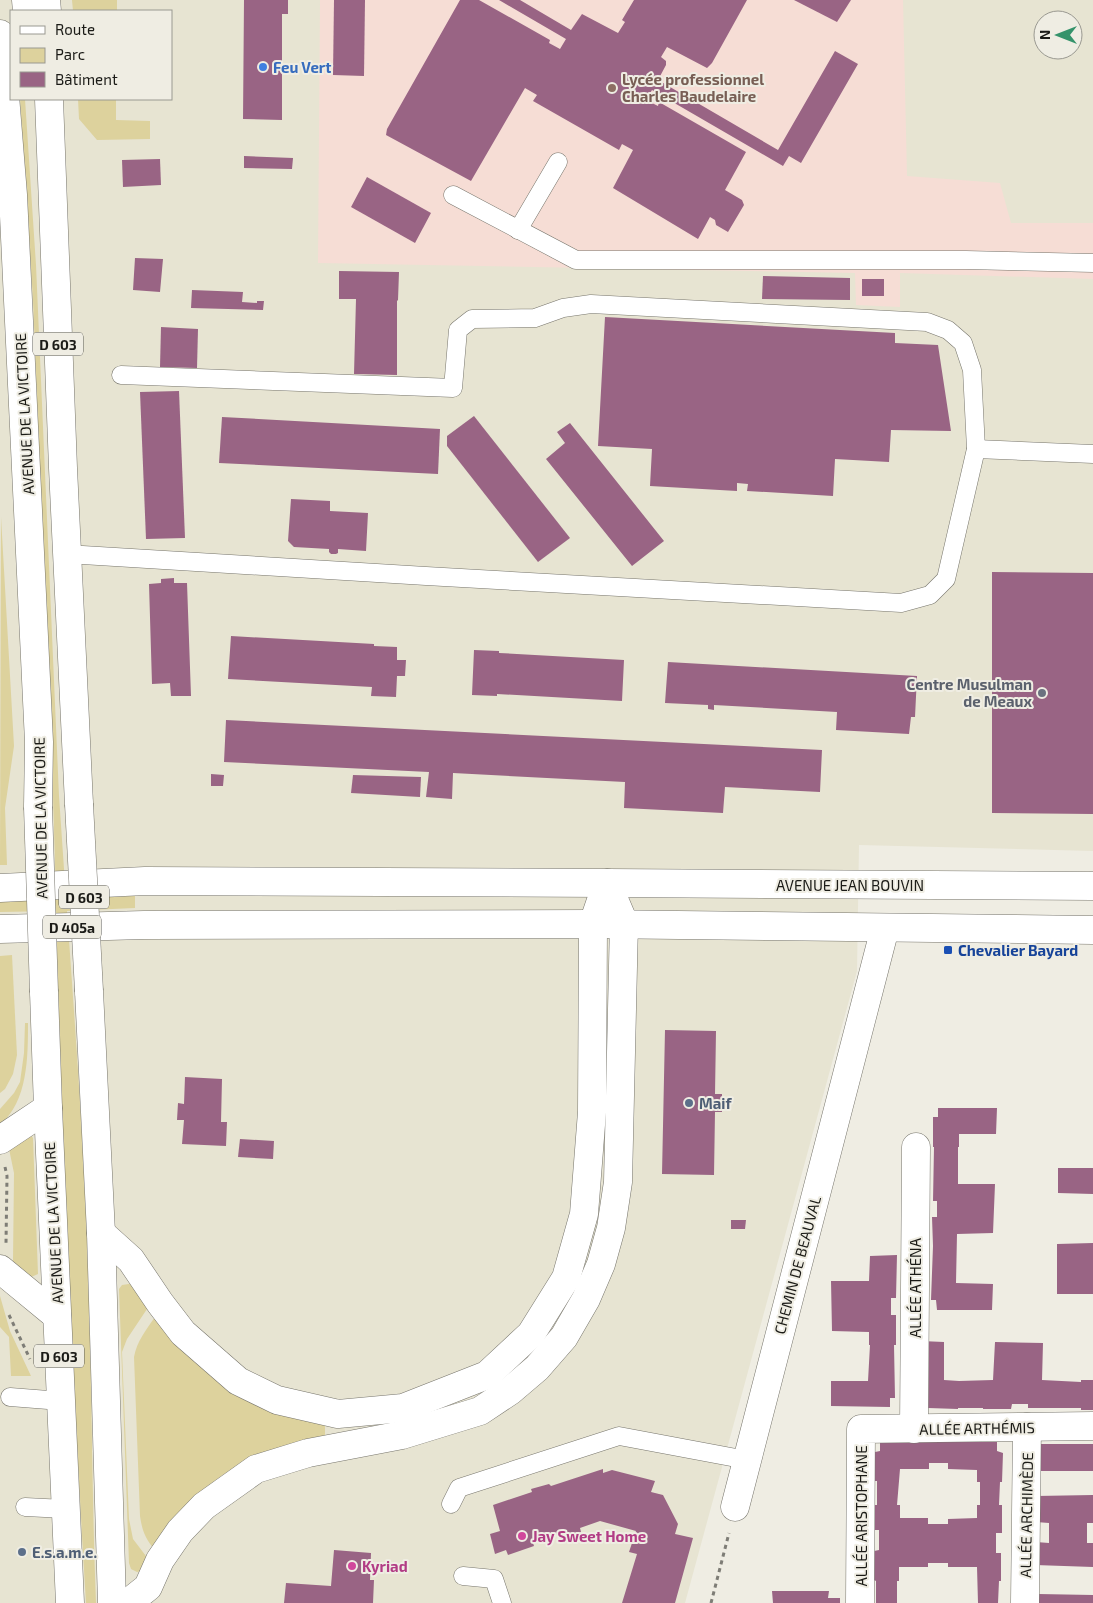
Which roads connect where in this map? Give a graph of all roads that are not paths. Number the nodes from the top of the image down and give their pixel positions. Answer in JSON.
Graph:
{"nodes":[{"id":1,"x":0,"y":34,"type":"edge"},
{"id":2,"x":41,"y":100,"type":"edge"},
{"id":3,"x":49,"y":100,"type":"edge"},
{"id":4,"x":50,"y":134,"type":"junction"},
{"id":5,"x":558,"y":162,"type":"dead end"},
{"id":6,"x":13,"y":195,"type":"junction"},
{"id":7,"x":453,"y":195,"type":"dead end"},
{"id":8,"x":518,"y":230,"type":"junction"},
{"id":9,"x":0,"y":256,"type":"edge"},
{"id":10,"x":1093,"y":263,"type":"edge"},
{"id":11,"x":120,"y":375,"type":"dead end"},
{"id":12,"x":976,"y":449,"type":"junction"},
{"id":13,"x":1093,"y":454,"type":"edge"},
{"id":14,"x":66,"y":554,"type":"junction"},
{"id":15,"x":607,"y":883,"type":"junction"},
{"id":16,"x":1090,"y":884,"type":"edge"},
{"id":17,"x":0,"y":888,"type":"edge"},
{"id":18,"x":624,"y":923,"type":"junction"},
{"id":19,"x":593,"y":924,"type":"junction"},
{"id":20,"x":885,"y":928,"type":"junction"},
{"id":21,"x":0,"y":929,"type":"edge"},
{"id":22,"x":1093,"y":930,"type":"edge"},
{"id":23,"x":48,"y":1108,"type":"junction"},
{"id":24,"x":916,"y":1147,"type":"dead end"},
{"id":25,"x":3,"y":1153,"type":"edge"},
{"id":26,"x":101,"y":1233,"type":"junction"},
{"id":27,"x":3,"y":1258,"type":"edge"},
{"id":28,"x":57,"y":1316,"type":"junction"},
{"id":29,"x":10,"y":1397,"type":"dead end"},
{"id":30,"x":61,"y":1400,"type":"junction"},
{"id":31,"x":1093,"y":1426,"type":"edge"},
{"id":32,"x":1027,"y":1427,"type":"junction"},
{"id":33,"x":914,"y":1428,"type":"junction"},
{"id":34,"x":861,"y":1429,"type":"joint"},
{"id":35,"x":747,"y":1460,"type":"junction"},
{"id":36,"x":451,"y":1504,"type":"dead end"},
{"id":37,"x":25,"y":1507,"type":"dead end"},
{"id":38,"x":735,"y":1507,"type":"road end"},
{"id":39,"x":66,"y":1509,"type":"junction"},
{"id":40,"x":463,"y":1576,"type":"dead end"},
{"id":41,"x":70,"y":1603,"type":"edge"},
{"id":42,"x":112,"y":1603,"type":"edge"},
{"id":43,"x":128,"y":1603,"type":"edge"},
{"id":44,"x":502,"y":1603,"type":"edge"},
{"id":45,"x":860,"y":1603,"type":"edge"},
{"id":46,"x":1024,"y":1603,"type":"edge"}],
"edges":[{"from":1,"to":6,"type":"main road","name":"AVENUE DE LA VICTOIRE","number":"D 603"},
{"from":2,"to":4,"type":"main road"},
{"from":3,"to":4,"type":"main road","number":"D 603"},
{"from":4,"to":14,"type":"main road","number":"D 603"},
{"from":5,"to":8,"type":"lane"},
{"from":6,"to":9,"type":"main road"},
{"from":6,"to":23,"type":"main road","name":"AVENUE DE LA VICTOIRE","number":"D 603","bridge":true},
{"from":7,"to":8,"type":"lane"},
{"from":8,"to":10,"type":"lane"},
{"from":11,"to":12,"type":"lane"},
{"from":12,"to":13,"type":"lane"},
{"from":12,"to":14,"type":"lane"},
{"from":14,"to":26,"type":"main road","number":"D 603","bridge":true},
{"from":15,"to":16,"type":"main road","name":"AVENUE JEAN BOUVIN"},
{"from":15,"to":17,"type":"main road","name":"AVENUE JEAN BOUVIN"},
{"from":15,"to":18,"type":"main road"},
{"from":15,"to":19,"type":"main road"},
{"from":18,"to":19,"type":"main road"},
{"from":18,"to":20,"type":"main road"},
{"from":18,"to":43,"type":"main road"},
{"from":19,"to":21,"type":"main road","number":"D 405a"},
{"from":19,"to":26,"type":"main road"},
{"from":20,"to":22,"type":"main road"},
{"from":20,"to":35,"type":"main road","name":"CHEMIN DE BEAUVAL"},
{"from":23,"to":25,"type":"main road"},
{"from":23,"to":28,"type":"main road","name":"AVENUE DE LA VICTOIRE","number":"D 603"},
{"from":24,"to":33,"type":"main road","name":"ALLÉE ATHÉNA"},
{"from":26,"to":42,"type":"main road","number":"D 603"},
{"from":27,"to":28,"type":"main road"},
{"from":28,"to":30,"type":"main road","name":"AVENUE DE LA VICTOIRE","number":"D 603"},
{"from":29,"to":30,"type":"lane"},
{"from":30,"to":39,"type":"main road","name":"AVENUE DE LA VICTOIRE","number":"D 603"},
{"from":31,"to":32,"type":"main road","name":"ALLÉE ARTHÉMIS"},
{"from":32,"to":33,"type":"main road","name":"ALLÉE ARTHÉMIS"},
{"from":32,"to":46,"type":"main road","name":"ALLÉE ARCHIMÈDE"},
{"from":33,"to":34,"type":"main road","name":"ALLÉE ARTHÉMIS"},
{"from":34,"to":45,"type":"main road","name":"ALLÉE ARISTOPHANE"},
{"from":35,"to":36,"type":"lane"},
{"from":35,"to":38,"type":"main road","name":"CHEMIN DE BEAUVAL"},
{"from":37,"to":39,"type":"lane"},
{"from":39,"to":41,"type":"main road","name":"AVENUE DE LA VICTOIRE","number":"D 603"},
{"from":40,"to":44,"type":"lane"}]}
